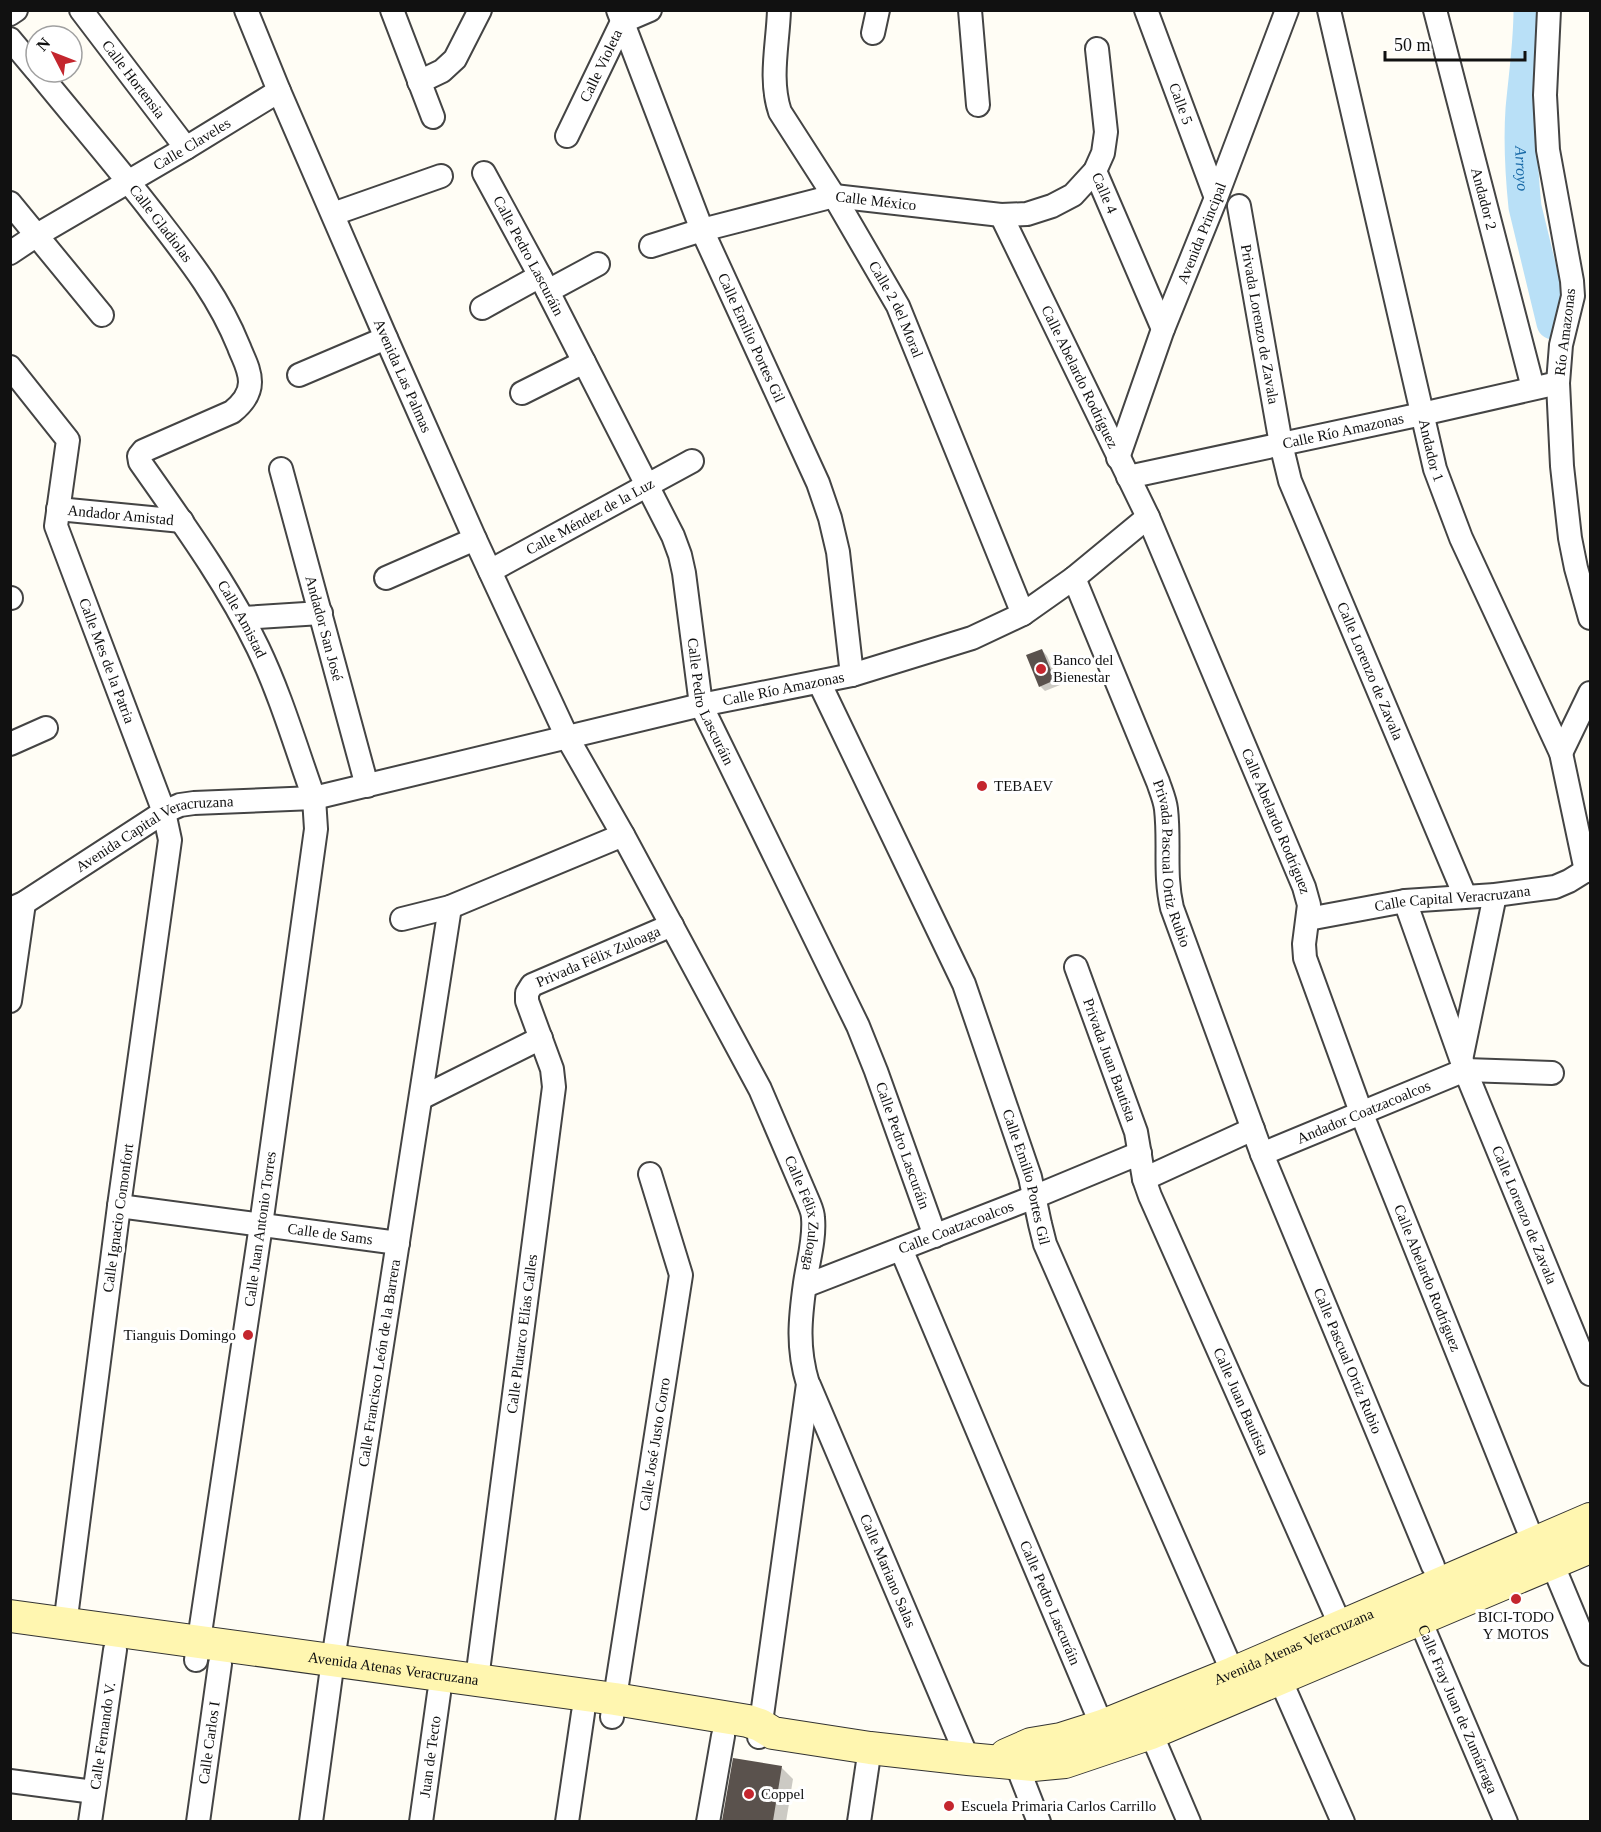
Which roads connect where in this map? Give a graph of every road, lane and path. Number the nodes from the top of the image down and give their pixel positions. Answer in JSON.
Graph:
{"nodes":[{"id":1,"x":16,"y":10,"type":"edge"},
{"id":2,"x":81,"y":10,"type":"edge"},
{"id":3,"x":246,"y":10,"type":"edge"},
{"id":4,"x":392,"y":10,"type":"edge"},
{"id":5,"x":480,"y":10,"type":"edge"},
{"id":6,"x":650,"y":10,"type":"edge"},
{"id":7,"x":779,"y":10,"type":"edge"},
{"id":8,"x":878,"y":10,"type":"edge"},
{"id":9,"x":970,"y":10,"type":"edge"},
{"id":10,"x":1146,"y":10,"type":"edge"},
{"id":11,"x":1287,"y":10,"type":"edge"},
{"id":12,"x":1329,"y":10,"type":"edge"},
{"id":13,"x":1435,"y":10,"type":"edge"},
{"id":14,"x":1549,"y":10,"type":"edge"},
{"id":15,"x":10,"y":14,"type":"edge"},
{"id":16,"x":620,"y":16,"type":"edge"},
{"id":17,"x":873,"y":33,"type":"dead end"},
{"id":18,"x":10,"y":39,"type":"edge"},
{"id":19,"x":1097,"y":49,"type":"dead end"},
{"id":20,"x":24,"y":56,"type":"edge"},
{"id":21,"x":419,"y":82,"type":"junction"},
{"id":22,"x":48,"y":84,"type":"edge"},
{"id":23,"x":279,"y":92,"type":"junction"},
{"id":24,"x":978,"y":105,"type":"dead end"},
{"id":25,"x":433,"y":117,"type":"dead end"},
{"id":26,"x":567,"y":136,"type":"dead end"},
{"id":27,"x":186,"y":148,"type":"junction"},
{"id":28,"x":1095,"y":171,"type":"junction"},
{"id":29,"x":484,"y":173,"type":"dead end"},
{"id":30,"x":441,"y":176,"type":"dead end"},
{"id":31,"x":129,"y":182,"type":"junction"},
{"id":32,"x":834,"y":196,"type":"junction"},
{"id":33,"x":1216,"y":198,"type":"junction"},
{"id":34,"x":10,"y":203,"type":"edge"},
{"id":35,"x":1239,"y":206,"type":"dead end"},
{"id":36,"x":333,"y":214,"type":"junction"},
{"id":37,"x":1001,"y":215,"type":"junction"},
{"id":38,"x":702,"y":230,"type":"junction"},
{"id":39,"x":38,"y":235,"type":"junction"},
{"id":40,"x":651,"y":246,"type":"dead end"},
{"id":41,"x":10,"y":253,"type":"edge"},
{"id":42,"x":598,"y":264,"type":"dead end"},
{"id":43,"x":544,"y":284,"type":"junction"},
{"id":44,"x":482,"y":308,"type":"dead end"},
{"id":45,"x":102,"y":315,"type":"dead end"},
{"id":46,"x":1163,"y":329,"type":"junction"},
{"id":47,"x":386,"y":338,"type":"junction"},
{"id":48,"x":584,"y":362,"type":"junction"},
{"id":49,"x":10,"y":367,"type":"edge"},
{"id":50,"x":299,"y":375,"type":"dead end"},
{"id":51,"x":1558,"y":383,"type":"junction"},
{"id":52,"x":1533,"y":388,"type":"junction"},
{"id":53,"x":522,"y":393,"type":"dead end"},
{"id":54,"x":1422,"y":414,"type":"junction"},
{"id":55,"x":1281,"y":444,"type":"junction"},
{"id":56,"x":139,"y":456,"type":"joint"},
{"id":57,"x":692,"y":461,"type":"dead end"},
{"id":58,"x":1123,"y":467,"type":"junction"},
{"id":59,"x":281,"y":469,"type":"dead end"},
{"id":60,"x":646,"y":486,"type":"junction"},
{"id":61,"x":58,"y":509,"type":"junction"},
{"id":62,"x":1148,"y":517,"type":"junction"},
{"id":63,"x":182,"y":521,"type":"junction"},
{"id":64,"x":475,"y":539,"type":"junction"},
{"id":65,"x":490,"y":571,"type":"junction"},
{"id":66,"x":386,"y":578,"type":"dead end"},
{"id":67,"x":1074,"y":578,"type":"junction"},
{"id":68,"x":321,"y":613,"type":"junction"},
{"id":69,"x":1023,"y":614,"type":"junction"},
{"id":70,"x":243,"y":618,"type":"junction"},
{"id":71,"x":1590,"y":618,"type":"edge"},
{"id":72,"x":852,"y":675,"type":"junction"},
{"id":73,"x":819,"y":682,"type":"junction"},
{"id":74,"x":1590,"y":693,"type":"edge"},
{"id":75,"x":700,"y":705,"type":"junction"},
{"id":76,"x":46,"y":728,"type":"dead end"},
{"id":77,"x":567,"y":737,"type":"junction"},
{"id":78,"x":10,"y":744,"type":"edge"},
{"id":79,"x":1561,"y":753,"type":"junction"},
{"id":80,"x":367,"y":786,"type":"junction"},
{"id":81,"x":314,"y":798,"type":"junction"},
{"id":82,"x":164,"y":812,"type":"junction"},
{"id":83,"x":623,"y":835,"type":"junction"},
{"id":84,"x":1588,"y":869,"type":"edge"},
{"id":85,"x":1495,"y":895,"type":"junction"},
{"id":86,"x":1465,"y":896,"type":"junction"},
{"id":87,"x":1405,"y":901,"type":"junction"},
{"id":88,"x":17,"y":906,"type":"edge"},
{"id":89,"x":450,"y":907,"type":"junction"},
{"id":90,"x":1308,"y":919,"type":"junction"},
{"id":91,"x":402,"y":920,"type":"dead end"},
{"id":92,"x":672,"y":925,"type":"junction"},
{"id":93,"x":1076,"y":967,"type":"dead end"},
{"id":94,"x":527,"y":993,"type":"joint"},
{"id":95,"x":10,"y":1001,"type":"edge"},
{"id":96,"x":541,"y":1038,"type":"junction"},
{"id":97,"x":1463,"y":1063,"type":"junction"},
{"id":98,"x":1552,"y":1073,"type":"dead end"},
{"id":99,"x":421,"y":1098,"type":"junction"},
{"id":100,"x":1361,"y":1112,"type":"junction"},
{"id":101,"x":1253,"y":1129,"type":"junction"},
{"id":102,"x":1140,"y":1153,"type":"junction"},
{"id":103,"x":1262,"y":1154,"type":"junction"},
{"id":104,"x":650,"y":1174,"type":"dead end"},
{"id":105,"x":1144,"y":1179,"type":"junction"},
{"id":106,"x":1034,"y":1197,"type":"junction"},
{"id":107,"x":118,"y":1206,"type":"junction"},
{"id":108,"x":261,"y":1225,"type":"junction"},
{"id":109,"x":935,"y":1236,"type":"junction"},
{"id":110,"x":398,"y":1244,"type":"junction"},
{"id":111,"x":901,"y":1249,"type":"junction"},
{"id":112,"x":805,"y":1286,"type":"junction"},
{"id":113,"x":1590,"y":1374,"type":"edge"},
{"id":114,"x":808,"y":1384,"type":"junction"},
{"id":115,"x":1590,"y":1519,"type":"edge"},
{"id":116,"x":1590,"y":1547,"type":"edge"},
{"id":117,"x":1543,"y":1554,"type":"junction"},
{"id":118,"x":1433,"y":1566,"type":"dead end"},
{"id":119,"x":1414,"y":1608,"type":"junction"},
{"id":120,"x":10,"y":1616,"type":"edge"},
{"id":121,"x":65,"y":1625,"type":"junction"},
{"id":122,"x":10,"y":1635,"type":"edge"},
{"id":123,"x":1346,"y":1637,"type":"junction"},
{"id":124,"x":115,"y":1650,"type":"junction"},
{"id":125,"x":1590,"y":1654,"type":"edge"},
{"id":126,"x":205,"y":1655,"type":"junction"},
{"id":127,"x":332,"y":1669,"type":"junction"},
{"id":128,"x":1233,"y":1673,"type":"junction"},
{"id":129,"x":477,"y":1679,"type":"junction"},
{"id":130,"x":1280,"y":1679,"type":"junction"},
{"id":131,"x":439,"y":1693,"type":"junction"},
{"id":132,"x":603,"y":1710,"type":"junction"},
{"id":133,"x":1102,"y":1726,"type":"junction"},
{"id":134,"x":764,"y":1732,"type":"junction"},
{"id":135,"x":1151,"y":1733,"type":"junction"},
{"id":136,"x":723,"y":1736,"type":"junction"},
{"id":137,"x":870,"y":1748,"type":"junction"},
{"id":138,"x":996,"y":1759,"type":"junction"},
{"id":139,"x":10,"y":1781,"type":"edge"},
{"id":140,"x":94,"y":1792,"type":"junction"},
{"id":141,"x":90,"y":1821,"type":"edge"},
{"id":142,"x":198,"y":1821,"type":"edge"},
{"id":143,"x":311,"y":1821,"type":"edge"},
{"id":144,"x":422,"y":1821,"type":"edge"},
{"id":145,"x":567,"y":1821,"type":"edge"},
{"id":146,"x":708,"y":1821,"type":"edge"},
{"id":147,"x":859,"y":1821,"type":"edge"},
{"id":148,"x":1039,"y":1821,"type":"edge"},
{"id":149,"x":1189,"y":1821,"type":"edge"},
{"id":150,"x":1343,"y":1821,"type":"edge"},
{"id":151,"x":1506,"y":1821,"type":"edge"}],
"edges":[{"from":1,"to":15,"type":"street"},
{"from":2,"to":27,"type":"street","name":"Calle Hortensia"},
{"from":3,"to":23,"type":"street","name":"Avenida Las Palmas"},
{"from":4,"to":21,"type":"street"},
{"from":5,"to":21,"type":"street"},
{"from":6,"to":16,"type":"street","name":"Calle Violeta"},
{"from":7,"to":32,"type":"street","name":"Calle 2 del Moral"},
{"from":8,"to":17,"type":"street"},
{"from":9,"to":24,"type":"street"},
{"from":10,"to":33,"type":"street","name":"Calle 5"},
{"from":11,"to":33,"type":"street","name":"Avenida Principal"},
{"from":12,"to":54,"type":"street","name":"Andador 1"},
{"from":13,"to":52,"type":"street","name":"Andador 2"},
{"from":14,"to":51,"type":"street","name":"Río Amazonas"},
{"from":16,"to":26,"type":"street","name":"Calle Violeta"},
{"from":16,"to":38,"type":"street","name":"Calle Emilio Portes Gil"},
{"from":18,"to":20,"type":"street","name":"Calle Gladiolas"},
{"from":19,"to":28,"type":"street","name":"Calle 4"},
{"from":21,"to":25,"type":"street"},
{"from":22,"to":31,"type":"street","name":"Calle Gladiolas"},
{"from":23,"to":27,"type":"street","name":"Calle Claveles"},
{"from":23,"to":36,"type":"street","name":"Avenida Las Palmas"},
{"from":27,"to":31,"type":"street","name":"Calle Claveles"},
{"from":28,"to":37,"type":"street","name":"Calle México"},
{"from":28,"to":46,"type":"street","name":"Calle 4"},
{"from":29,"to":43,"type":"street","name":"Calle Pedro Lascuráin"},
{"from":30,"to":36,"type":"street"},
{"from":31,"to":39,"type":"street","name":"Calle Claveles"},
{"from":31,"to":56,"type":"street","name":"Calle Gladiolas"},
{"from":32,"to":37,"type":"street","name":"Calle México"},
{"from":32,"to":38,"type":"street","name":"Calle México"},
{"from":32,"to":69,"type":"street","name":"Calle 2 del Moral"},
{"from":33,"to":46,"type":"street","name":"Avenida Principal"},
{"from":34,"to":39,"type":"street"},
{"from":35,"to":55,"type":"street","name":"Privada Lorenzo de Zavala"},
{"from":36,"to":47,"type":"street","name":"Avenida Las Palmas"},
{"from":37,"to":58,"type":"street","name":"Calle Abelardo Rodríguez"},
{"from":38,"to":40,"type":"street","name":"Calle México"},
{"from":38,"to":72,"type":"street","name":"Calle Emilio Portes Gil"},
{"from":39,"to":41,"type":"street","name":"Calle Claveles"},
{"from":39,"to":45,"type":"street"},
{"from":42,"to":43,"type":"street"},
{"from":43,"to":44,"type":"street"},
{"from":43,"to":48,"type":"street","name":"Calle Pedro Lascuráin"},
{"from":46,"to":58,"type":"street","name":"Avenida Principal"},
{"from":47,"to":50,"type":"street"},
{"from":47,"to":64,"type":"street","name":"Avenida Las Palmas"},
{"from":48,"to":53,"type":"street"},
{"from":48,"to":60,"type":"street","name":"Calle Pedro Lascuráin"},
{"from":49,"to":61,"type":"street","name":"Calle Mes de la Patria"},
{"from":51,"to":52,"type":"street","name":"Calle Río Amazonas"},
{"from":51,"to":71,"type":"street","name":"Río Amazonas"},
{"from":52,"to":54,"type":"street","name":"Calle Río Amazonas"},
{"from":54,"to":55,"type":"street","name":"Calle Río Amazonas"},
{"from":54,"to":79,"type":"street","name":"Andador 1"},
{"from":55,"to":58,"type":"street","name":"Calle Río Amazonas"},
{"from":55,"to":86,"type":"street","name":"Calle Lorenzo de Zavala"},
{"from":56,"to":63,"type":"street","name":"Calle Amistad"},
{"from":57,"to":60,"type":"street","name":"Calle Méndez de la Luz"},
{"from":58,"to":62,"type":"street","name":"Calle Abelardo Rodríguez"},
{"from":59,"to":68,"type":"street","name":"Andador San José"},
{"from":60,"to":65,"type":"street","name":"Calle Méndez de la Luz"},
{"from":60,"to":75,"type":"street","name":"Calle Pedro Lascuráin"},
{"from":61,"to":63,"type":"street","name":"Andador Amistad"},
{"from":61,"to":82,"type":"street","name":"Calle Mes de la Patria"},
{"from":62,"to":67,"type":"street","name":"Calle Río Amazonas"},
{"from":62,"to":90,"type":"street","name":"Calle Abelardo Rodríguez"},
{"from":63,"to":70,"type":"street","name":"Calle Amistad"},
{"from":64,"to":65,"type":"street","name":"Avenida Las Palmas"},
{"from":64,"to":66,"type":"street"},
{"from":65,"to":77,"type":"street","name":"Avenida Las Palmas"},
{"from":67,"to":69,"type":"street","name":"Calle Río Amazonas"},
{"from":67,"to":101,"type":"street","name":"Privada Pascual Ortiz Rubio"},
{"from":68,"to":70,"type":"street"},
{"from":68,"to":80,"type":"street","name":"Andador San José"},
{"from":69,"to":72,"type":"street","name":"Calle Río Amazonas"},
{"from":70,"to":81,"type":"street","name":"Calle Amistad"},
{"from":72,"to":73,"type":"street","name":"Calle Río Amazonas"},
{"from":73,"to":75,"type":"street","name":"Calle Río Amazonas"},
{"from":73,"to":106,"type":"street","name":"Calle Emilio Portes Gil"},
{"from":74,"to":79,"type":"street"},
{"from":75,"to":77,"type":"street","name":"Calle Río Amazonas"},
{"from":75,"to":109,"type":"street","name":"Calle Pedro Lascuráin"},
{"from":76,"to":78,"type":"street"},
{"from":77,"to":80,"type":"street","name":"Calle Río Amazonas"},
{"from":77,"to":83,"type":"street","name":"Calle Félix Zuloaga"},
{"from":79,"to":84,"type":"street","name":"Andador 1"},
{"from":80,"to":81,"type":"street","name":"Calle Río Amazonas"},
{"from":81,"to":82,"type":"street","name":"Avenida Capital Veracruzana"},
{"from":81,"to":108,"type":"street","name":"Calle Juan Antonio Torres"},
{"from":82,"to":88,"type":"street","name":"Avenida Capital Veracruzana"},
{"from":82,"to":107,"type":"street","name":"Calle Ignacio Comonfort"},
{"from":83,"to":89,"type":"street"},
{"from":83,"to":92,"type":"street","name":"Calle Félix Zuloaga"},
{"from":84,"to":85,"type":"street","name":"Calle Capital Veracruzana"},
{"from":85,"to":86,"type":"street","name":"Calle Capital Veracruzana"},
{"from":85,"to":97,"type":"street"},
{"from":86,"to":87,"type":"street","name":"Calle Capital Veracruzana"},
{"from":87,"to":90,"type":"street","name":"Calle Capital Veracruzana"},
{"from":87,"to":97,"type":"street","name":"Calle Lorenzo de Zavala"},
{"from":88,"to":95,"type":"street"},
{"from":89,"to":91,"type":"street"},
{"from":89,"to":99,"type":"street","name":"Calle Francisco León de la Barrera"},
{"from":90,"to":100,"type":"street","name":"Calle Abelardo Rodríguez"},
{"from":92,"to":94,"type":"street","name":"Privada Félix Zuloaga"},
{"from":92,"to":112,"type":"street","name":"Calle Félix Zuloaga"},
{"from":93,"to":102,"type":"street","name":"Privada Juan Bautista"},
{"from":94,"to":96,"type":"street","name":"Calle Plutarco Elías Calles"},
{"from":96,"to":99,"type":"street"},
{"from":96,"to":129,"type":"street","name":"Calle Plutarco Elías Calles"},
{"from":97,"to":98,"type":"street"},
{"from":97,"to":100,"type":"street","name":"Andador Coatzacoalcos"},
{"from":97,"to":113,"type":"street","name":"Calle Lorenzo de Zavala"},
{"from":99,"to":110,"type":"street","name":"Calle Francisco León de la Barrera"},
{"from":100,"to":103,"type":"street","name":"Andador Coatzacoalcos"},
{"from":100,"to":117,"type":"street","name":"Calle Abelardo Rodríguez"},
{"from":101,"to":103,"type":"street","name":"Privada Pascual Ortiz Rubio"},
{"from":101,"to":105,"type":"street"},
{"from":102,"to":105,"type":"street","name":"Calle Juan Bautista"},
{"from":102,"to":106,"type":"street","name":"Calle Coatzacoalcos"},
{"from":103,"to":118,"type":"street","name":"Calle Pascual Ortiz Rubio"},
{"from":104,"to":132,"type":"street","name":"Calle José Justo Corro"},
{"from":105,"to":123,"type":"street","name":"Calle Juan Bautista"},
{"from":106,"to":109,"type":"street","name":"Calle Coatzacoalcos"},
{"from":106,"to":128,"type":"street","name":"Calle Emilio Portes Gil"},
{"from":107,"to":108,"type":"street","name":"Calle de Sams"},
{"from":107,"to":121,"type":"street","name":"Calle Ignacio Comonfort"},
{"from":108,"to":110,"type":"street","name":"Calle de Sams"},
{"from":108,"to":126,"type":"street","name":"Calle Juan Antonio Torres"},
{"from":109,"to":111,"type":"street","name":"Calle Coatzacoalcos"},
{"from":110,"to":127,"type":"street","name":"Calle Francisco León de la Barrera"},
{"from":111,"to":112,"type":"street","name":"Calle Coatzacoalcos"},
{"from":111,"to":133,"type":"street","name":"Calle Pedro Lascuráin"},
{"from":112,"to":114,"type":"street","name":"Calle Félix Zuloaga"},
{"from":114,"to":134,"type":"street","name":"Calle Félix Zuloaga"},
{"from":114,"to":138,"type":"street","name":"Calle Mariano Salas"},
{"from":115,"to":117,"type":"main road","name":"Avenida Atenas Veracruzana"},
{"from":116,"to":117,"type":"main road","name":"Avenida Atenas Veracruzana"},
{"from":117,"to":119,"type":"main road","name":"Avenida Atenas Veracruzana"},
{"from":117,"to":125,"type":"street","name":"Calle Abelardo Rodríguez"},
{"from":119,"to":123,"type":"main road","name":"Avenida Atenas Veracruzana"},
{"from":119,"to":151,"type":"street","name":"Calle Fray Juan de Zumárraga"},
{"from":120,"to":121,"type":"main road","name":"Avenida Atenas Veracruzana"},
{"from":121,"to":126,"type":"main road","name":"Avenida Atenas Veracruzana"},
{"from":122,"to":124,"type":"main road","name":"Avenida Atenas Veracruzana"},
{"from":123,"to":128,"type":"main road","name":"Avenida Atenas Veracruzana"},
{"from":123,"to":130,"type":"main road","name":"Avenida Atenas Veracruzana"},
{"from":124,"to":126,"type":"main road","name":"Avenida Atenas Veracruzana"},
{"from":124,"to":140,"type":"street","name":"Calle Fernando V."},
{"from":126,"to":127,"type":"main road","name":"Avenida Atenas Veracruzana"},
{"from":126,"to":142,"type":"street","name":"Calle Carlos I"},
{"from":127,"to":129,"type":"main road","name":"Avenida Atenas Veracruzana"},
{"from":127,"to":131,"type":"main road","name":"Avenida Atenas Veracruzana"},
{"from":127,"to":143,"type":"street","name":"Calle Francisco León de la Barrera"},
{"from":128,"to":133,"type":"main road","name":"Avenida Atenas Veracruzana"},
{"from":129,"to":132,"type":"main road","name":"Avenida Atenas Veracruzana"},
{"from":130,"to":135,"type":"main road","name":"Avenida Atenas Veracruzana"},
{"from":130,"to":150,"type":"street"},
{"from":131,"to":132,"type":"main road","name":"Avenida Atenas Veracruzana"},
{"from":131,"to":144,"type":"street","name":"Juan de Tecto"},
{"from":132,"to":134,"type":"main road","name":"Avenida Atenas Veracruzana"},
{"from":132,"to":136,"type":"main road","name":"Avenida Atenas Veracruzana"},
{"from":132,"to":145,"type":"street","name":"Calle José Justo Corro"},
{"from":133,"to":138,"type":"main road","name":"Avenida Atenas Veracruzana"},
{"from":134,"to":136,"type":"main road","name":"Avenida Atenas Veracruzana"},
{"from":134,"to":137,"type":"main road","name":"Avenida Atenas Veracruzana"},
{"from":135,"to":138,"type":"main road","name":"Avenida Atenas Veracruzana"},
{"from":135,"to":149,"type":"street"},
{"from":136,"to":146,"type":"street"},
{"from":137,"to":138,"type":"main road","name":"Avenida Atenas Veracruzana"},
{"from":137,"to":147,"type":"street"},
{"from":138,"to":148,"type":"street","name":"Calle Mariano Salas"},
{"from":139,"to":140,"type":"street"},
{"from":140,"to":141,"type":"street","name":"Calle Fernando V."}]}
